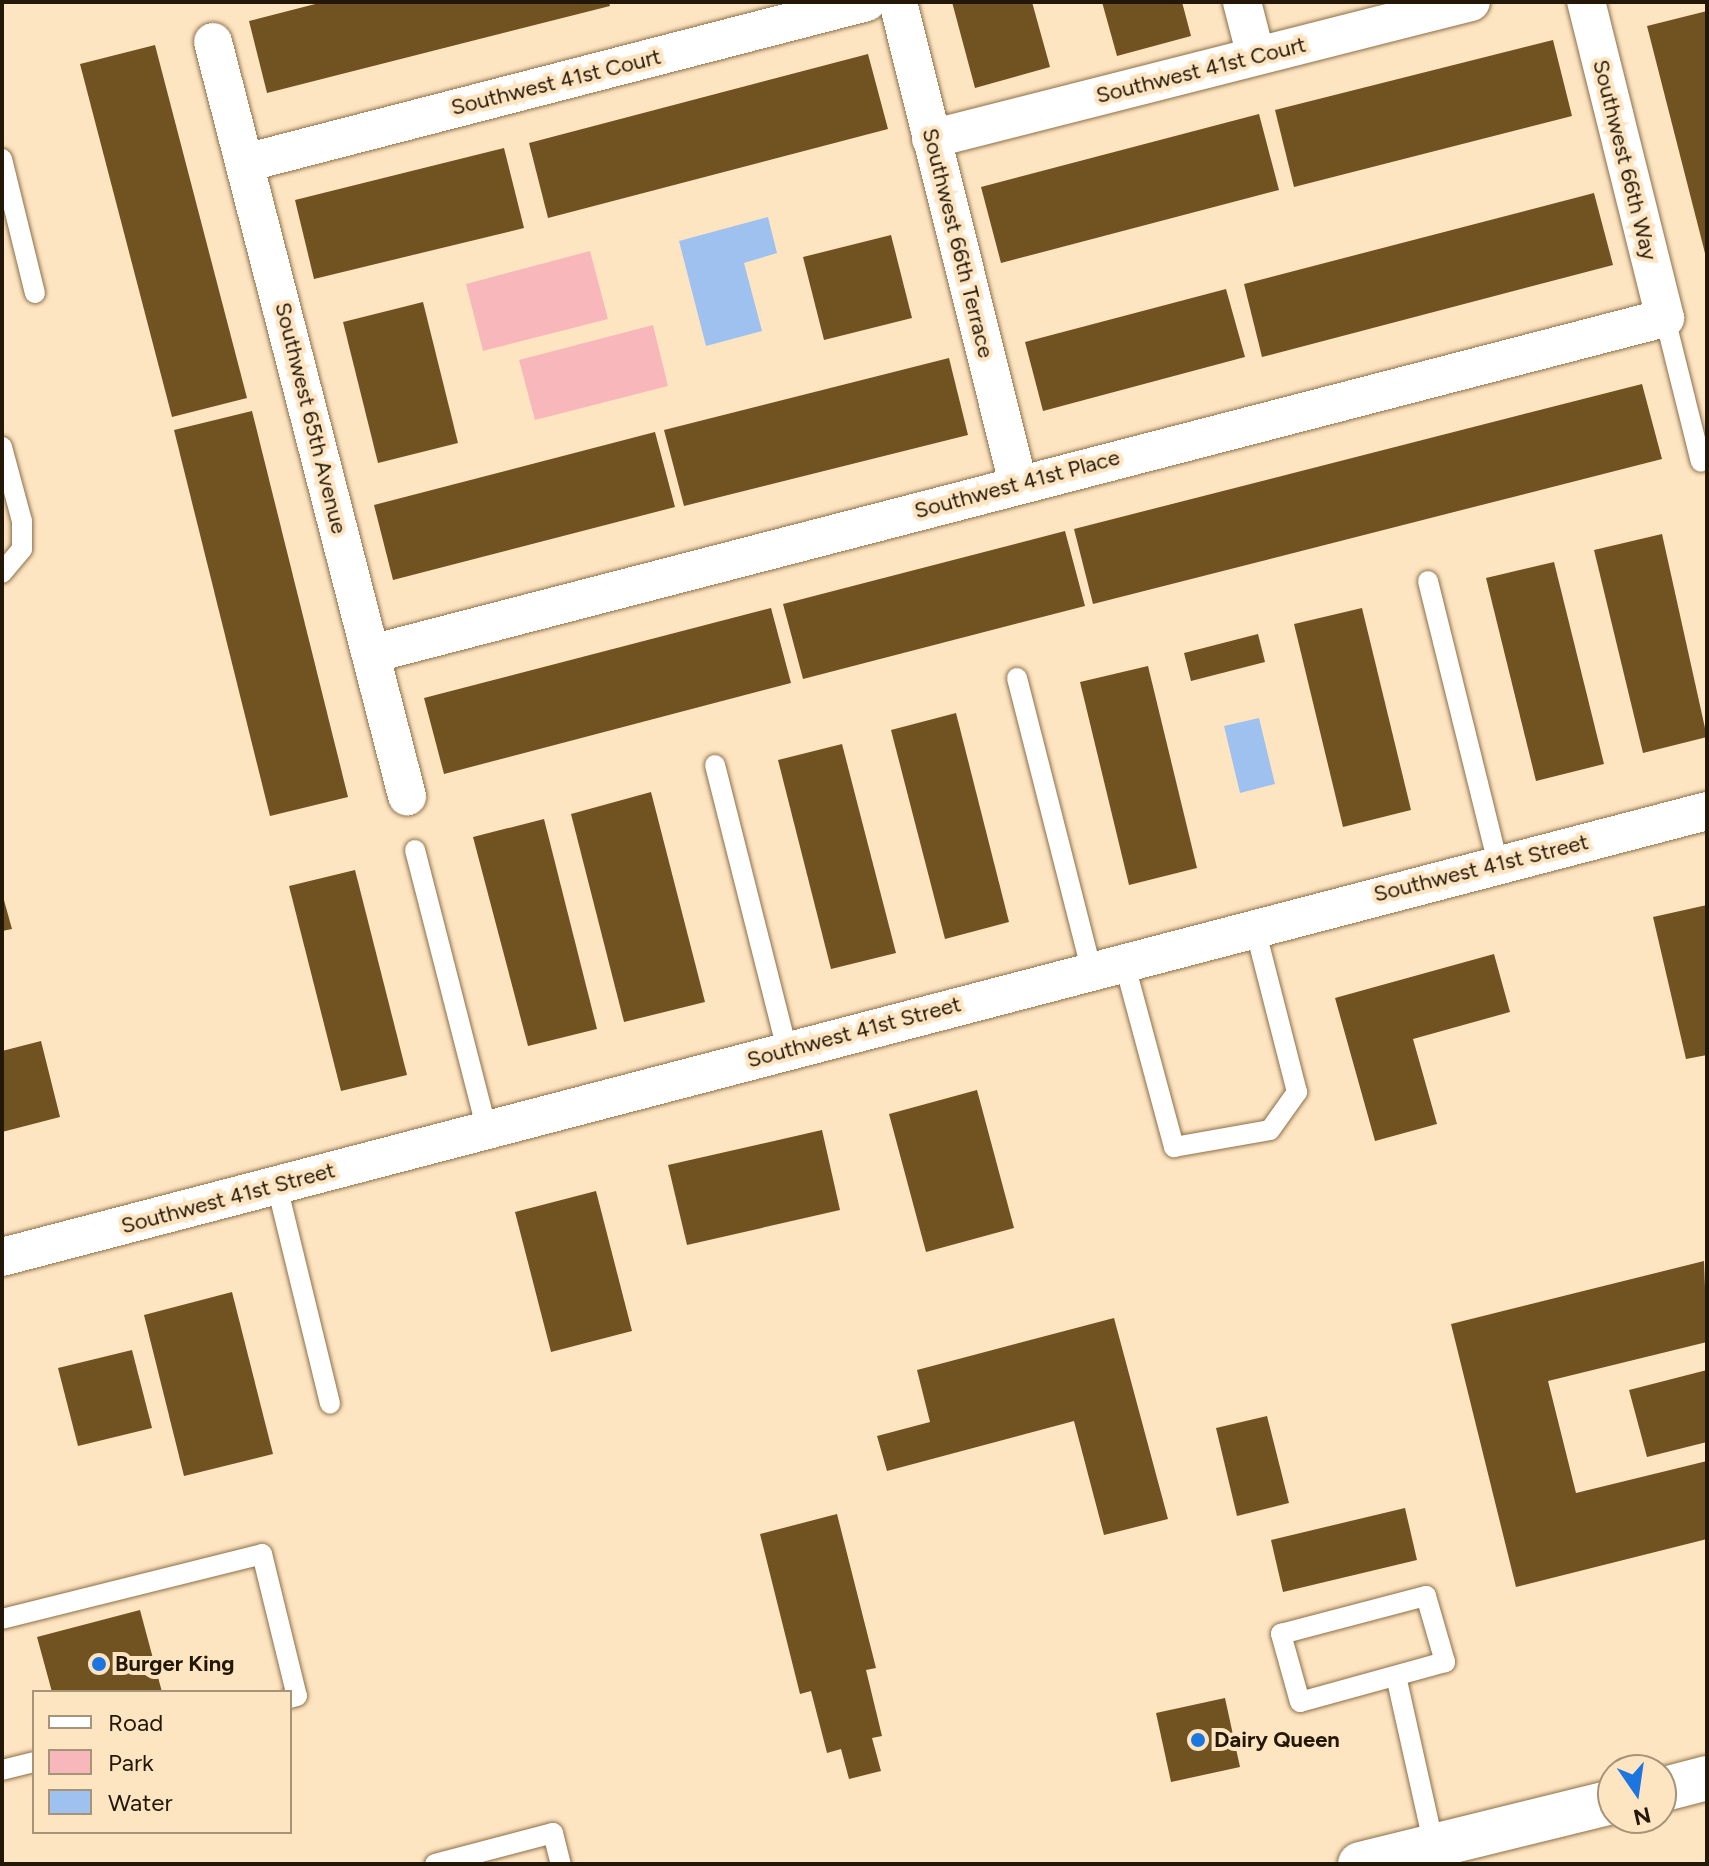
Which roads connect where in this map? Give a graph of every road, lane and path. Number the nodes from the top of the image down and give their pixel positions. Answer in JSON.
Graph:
{"nodes":[{"id":1,"x":867,"y":2,"type":"edge"},
{"id":2,"x":898,"y":2,"type":"edge"},
{"id":3,"x":1242,"y":2,"type":"edge"},
{"id":4,"x":1471,"y":2,"type":"edge"},
{"id":5,"x":1586,"y":2,"type":"edge"},
{"id":6,"x":213,"y":42,"type":"dead end"},
{"id":7,"x":1256,"y":56,"type":"junction"},
{"id":8,"x":931,"y":139,"type":"junction"},
{"id":9,"x":2,"y":159,"type":"edge"},
{"id":10,"x":245,"y":163,"type":"junction"},
{"id":11,"x":35,"y":293,"type":"dead end"},
{"id":12,"x":1665,"y":318,"type":"junction"},
{"id":13,"x":2,"y":447,"type":"edge"},
{"id":14,"x":1701,"y":462,"type":"dead end"},
{"id":15,"x":1018,"y":484,"type":"junction"},
{"id":16,"x":2,"y":573,"type":"edge"},
{"id":17,"x":1428,"y":581,"type":"dead end"},
{"id":18,"x":371,"y":654,"type":"junction"},
{"id":19,"x":1017,"y":678,"type":"dead end"},
{"id":20,"x":715,"y":765,"type":"dead end"},
{"id":21,"x":407,"y":796,"type":"dead end"},
{"id":22,"x":1707,"y":811,"type":"edge"},
{"id":23,"x":415,"y":850,"type":"dead end"},
{"id":24,"x":1498,"y":863,"type":"junction"},
{"id":25,"x":1254,"y":925,"type":"junction"},
{"id":26,"x":1107,"y":963,"type":"junction"},
{"id":27,"x":787,"y":1050,"type":"junction"},
{"id":28,"x":487,"y":1130,"type":"junction"},
{"id":29,"x":277,"y":1186,"type":"junction"},
{"id":30,"x":2,"y":1257,"type":"edge"},
{"id":31,"x":330,"y":1404,"type":"dead end"},
{"id":32,"x":2,"y":1619,"type":"edge"},
{"id":33,"x":1396,"y":1676,"type":"junction"},
{"id":34,"x":292,"y":1697,"type":"edge"},
{"id":35,"x":32,"y":1762,"type":"edge"},
{"id":36,"x":2,"y":1770,"type":"edge"},
{"id":37,"x":1707,"y":1778,"type":"edge"},
{"id":38,"x":1677,"y":1786,"type":"edge"},
{"id":39,"x":1597,"y":1807,"type":"edge"},
{"id":40,"x":1436,"y":1856,"type":"edge"},
{"id":41,"x":435,"y":1864,"type":"edge"},
{"id":42,"x":561,"y":1864,"type":"edge"},
{"id":43,"x":1360,"y":1864,"type":"edge"}],
"edges":[{"from":1,"to":10,"type":"street","name":"Southwest 41st Court"},
{"from":2,"to":8,"type":"street","name":"Southwest 66th Terrace"},
{"from":3,"to":7,"type":"street"},
{"from":4,"to":7,"type":"street","name":"Southwest 41st Court"},
{"from":5,"to":12,"type":"street","name":"Southwest 66th Way"},
{"from":6,"to":10,"type":"street","name":"Southwest 65th Avenue"},
{"from":7,"to":8,"type":"street","name":"Southwest 41st Court"},
{"from":8,"to":15,"type":"street","name":"Southwest 66th Terrace"},
{"from":9,"to":11,"type":"lane"},
{"from":10,"to":18,"type":"street","name":"Southwest 65th Avenue"},
{"from":12,"to":14,"type":"lane"},
{"from":12,"to":15,"type":"street","name":"Southwest 41st Place"},
{"from":13,"to":16,"type":"lane"},
{"from":15,"to":18,"type":"street","name":"Southwest 41st Place"},
{"from":17,"to":24,"type":"lane"},
{"from":18,"to":21,"type":"street","name":"Southwest 65th Avenue"},
{"from":19,"to":26,"type":"lane"},
{"from":20,"to":27,"type":"lane"},
{"from":22,"to":24,"type":"street","name":"Southwest 41st Street"},
{"from":23,"to":28,"type":"lane"},
{"from":24,"to":25,"type":"street","name":"Southwest 41st Street"},
{"from":25,"to":26,"type":"street","name":"Southwest 41st Street"},
{"from":25,"to":26,"type":"lane"},
{"from":26,"to":27,"type":"street","name":"Southwest 41st Street"},
{"from":27,"to":28,"type":"street","name":"Southwest 41st Street"},
{"from":28,"to":29,"type":"street","name":"Southwest 41st Street"},
{"from":29,"to":30,"type":"street","name":"Southwest 41st Street"},
{"from":29,"to":31,"type":"lane"},
{"from":32,"to":34,"type":"lane"},
{"from":33,"to":33,"type":"lane"},
{"from":33,"to":40,"type":"lane"},
{"from":35,"to":36,"type":"lane"},
{"from":37,"to":38,"type":"street"},
{"from":39,"to":40,"type":"street"},
{"from":40,"to":43,"type":"street"},
{"from":41,"to":42,"type":"lane"}]}
